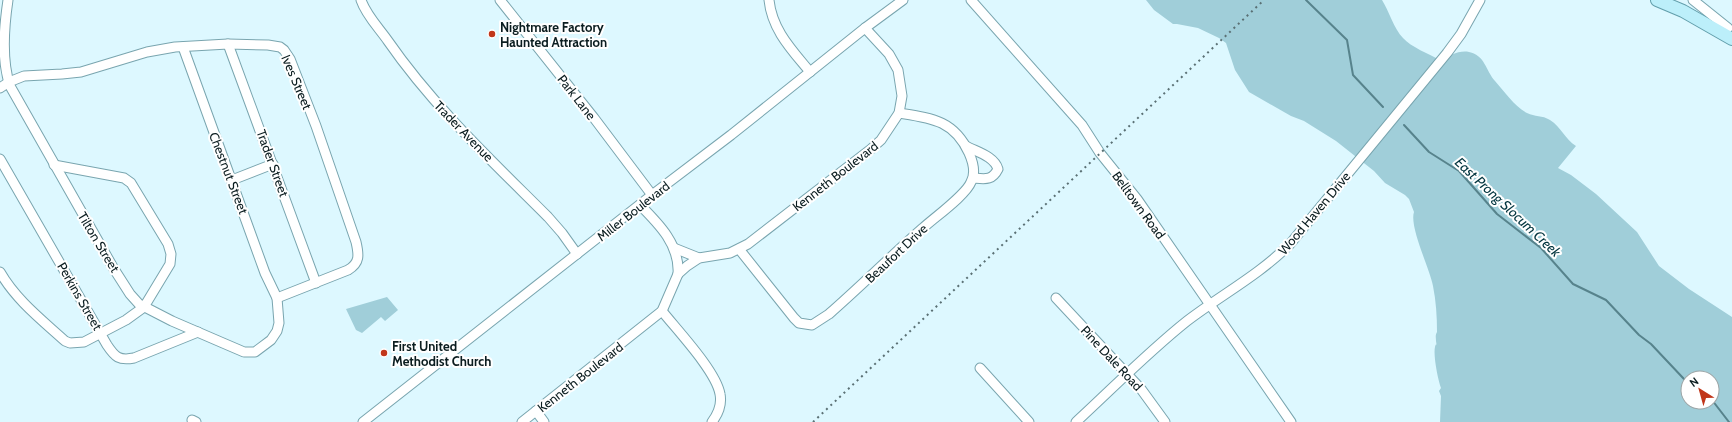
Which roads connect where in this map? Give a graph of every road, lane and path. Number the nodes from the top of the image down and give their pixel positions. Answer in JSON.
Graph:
{"nodes":[{"id":1,"x":8,"y":0,"type":"edge"},
{"id":2,"x":361,"y":0,"type":"edge"},
{"id":3,"x":500,"y":0,"type":"edge"},
{"id":4,"x":768,"y":0,"type":"edge"},
{"id":5,"x":903,"y":0,"type":"edge"},
{"id":6,"x":971,"y":0,"type":"edge"},
{"id":7,"x":1480,"y":0,"type":"edge"},
{"id":8,"x":1657,"y":0,"type":"edge"},
{"id":9,"x":1675,"y":0,"type":"edge"},
{"id":10,"x":1693,"y":0,"type":"edge"},
{"id":11,"x":865,"y":28,"type":"junction"},
{"id":12,"x":1730,"y":31,"type":"edge"},
{"id":13,"x":228,"y":44,"type":"junction"},
{"id":14,"x":183,"y":47,"type":"junction"},
{"id":15,"x":810,"y":72,"type":"junction"},
{"id":16,"x":9,"y":82,"type":"junction"},
{"id":17,"x":0,"y":88,"type":"edge"},
{"id":18,"x":899,"y":113,"type":"junction"},
{"id":19,"x":966,"y":146,"type":"junction"},
{"id":20,"x":0,"y":159,"type":"edge"},
{"id":21,"x":273,"y":164,"type":"junction"},
{"id":22,"x":54,"y":166,"type":"junction"},
{"id":23,"x":973,"y":178,"type":"junction"},
{"id":24,"x":232,"y":180,"type":"junction"},
{"id":25,"x":652,"y":195,"type":"junction"},
{"id":26,"x":640,"y":205,"type":"junction"},
{"id":27,"x":674,"y":248,"type":"junction"},
{"id":28,"x":739,"y":249,"type":"junction"},
{"id":29,"x":577,"y":254,"type":"junction"},
{"id":30,"x":699,"y":258,"type":"junction"},
{"id":31,"x":0,"y":272,"type":"edge"},
{"id":32,"x":678,"y":274,"type":"junction"},
{"id":33,"x":316,"y":283,"type":"junction"},
{"id":34,"x":277,"y":298,"type":"junction"},
{"id":35,"x":1056,"y":298,"type":"dead end"},
{"id":36,"x":1210,"y":305,"type":"junction"},
{"id":37,"x":144,"y":307,"type":"junction"},
{"id":38,"x":662,"y":311,"type":"junction"},
{"id":39,"x":101,"y":332,"type":"junction"},
{"id":40,"x":198,"y":332,"type":"junction"},
{"id":41,"x":980,"y":368,"type":"dead end"},
{"id":42,"x":1128,"y":374,"type":"junction"},
{"id":43,"x":536,"y":411,"type":"junction"},
{"id":44,"x":525,"y":421,"type":"edge"},
{"id":45,"x":363,"y":422,"type":"edge"},
{"id":46,"x":544,"y":422,"type":"edge"},
{"id":47,"x":712,"y":422,"type":"edge"},
{"id":48,"x":1029,"y":422,"type":"edge"},
{"id":49,"x":1076,"y":422,"type":"edge"},
{"id":50,"x":1165,"y":422,"type":"edge"},
{"id":51,"x":1291,"y":422,"type":"edge"}],
"edges":[{"from":1,"to":16,"type":"street","name":"Tilton Street"},
{"from":2,"to":29,"type":"street","name":"Trader Avenue"},
{"from":3,"to":25,"type":"street","name":"Park Lane"},
{"from":4,"to":15,"type":"street"},
{"from":5,"to":11,"type":"street","name":"Miller Boulevard"},
{"from":6,"to":36,"type":"street","name":"Belltown Road"},
{"from":7,"to":36,"type":"street","name":"Wood Haven Drive"},
{"from":8,"to":12,"type":"main road"},
{"from":9,"to":12,"type":"main road"},
{"from":10,"to":12,"type":"street"},
{"from":11,"to":15,"type":"street","name":"Miller Boulevard"},
{"from":11,"to":18,"type":"street","name":"Kenneth Boulevard"},
{"from":13,"to":14,"type":"street","name":"Ives Street"},
{"from":13,"to":21,"type":"street","name":"Trader Street"},
{"from":13,"to":33,"type":"street","name":"Ives Street"},
{"from":14,"to":16,"type":"street","name":"Ives Street"},
{"from":14,"to":24,"type":"street","name":"Chestnut Street"},
{"from":15,"to":25,"type":"street","name":"Miller Boulevard"},
{"from":16,"to":17,"type":"street","name":"Ives Street"},
{"from":16,"to":22,"type":"street","name":"Tilton Street"},
{"from":18,"to":19,"type":"street"},
{"from":18,"to":28,"type":"street","name":"Kenneth Boulevard"},
{"from":19,"to":23,"type":"street"},
{"from":19,"to":23,"type":"street"},
{"from":20,"to":39,"type":"street","name":"Perkins Street"},
{"from":21,"to":24,"type":"street"},
{"from":21,"to":33,"type":"street","name":"Trader Street"},
{"from":22,"to":37,"type":"street","name":"Tilton Street"},
{"from":22,"to":37,"type":"street"},
{"from":23,"to":28,"type":"street","name":"Beaufort Drive"},
{"from":24,"to":34,"type":"street","name":"Chestnut Street"},
{"from":25,"to":26,"type":"street","name":"Miller Boulevard"},
{"from":26,"to":27,"type":"street","name":"Kenneth Boulevard"},
{"from":26,"to":29,"type":"street","name":"Miller Boulevard"},
{"from":27,"to":30,"type":"street"},
{"from":27,"to":32,"type":"street","name":"Kenneth Boulevard"},
{"from":28,"to":30,"type":"street","name":"Kenneth Boulevard"},
{"from":29,"to":45,"type":"street","name":"Miller Boulevard"},
{"from":30,"to":32,"type":"street","name":"Kenneth Boulevard"},
{"from":31,"to":39,"type":"street"},
{"from":32,"to":38,"type":"street","name":"Kenneth Boulevard"},
{"from":33,"to":34,"type":"street","name":"Ives Street"},
{"from":34,"to":40,"type":"street","name":"Tilton Street"},
{"from":35,"to":42,"type":"street","name":"Pine Dale Road"},
{"from":36,"to":42,"type":"street","name":"Wood Haven Drive"},
{"from":36,"to":51,"type":"street","name":"Belltown Road"},
{"from":37,"to":39,"type":"street"},
{"from":37,"to":40,"type":"street","name":"Tilton Street"},
{"from":38,"to":43,"type":"street","name":"Kenneth Boulevard"},
{"from":38,"to":47,"type":"street"},
{"from":39,"to":40,"type":"street","name":"Perkins Street"},
{"from":41,"to":48,"type":"street"},
{"from":42,"to":49,"type":"street","name":"Wood Haven Drive"},
{"from":42,"to":50,"type":"street","name":"Pine Dale Road"},
{"from":43,"to":44,"type":"street","name":"Kenneth Boulevard"},
{"from":43,"to":46,"type":"street"}]}
